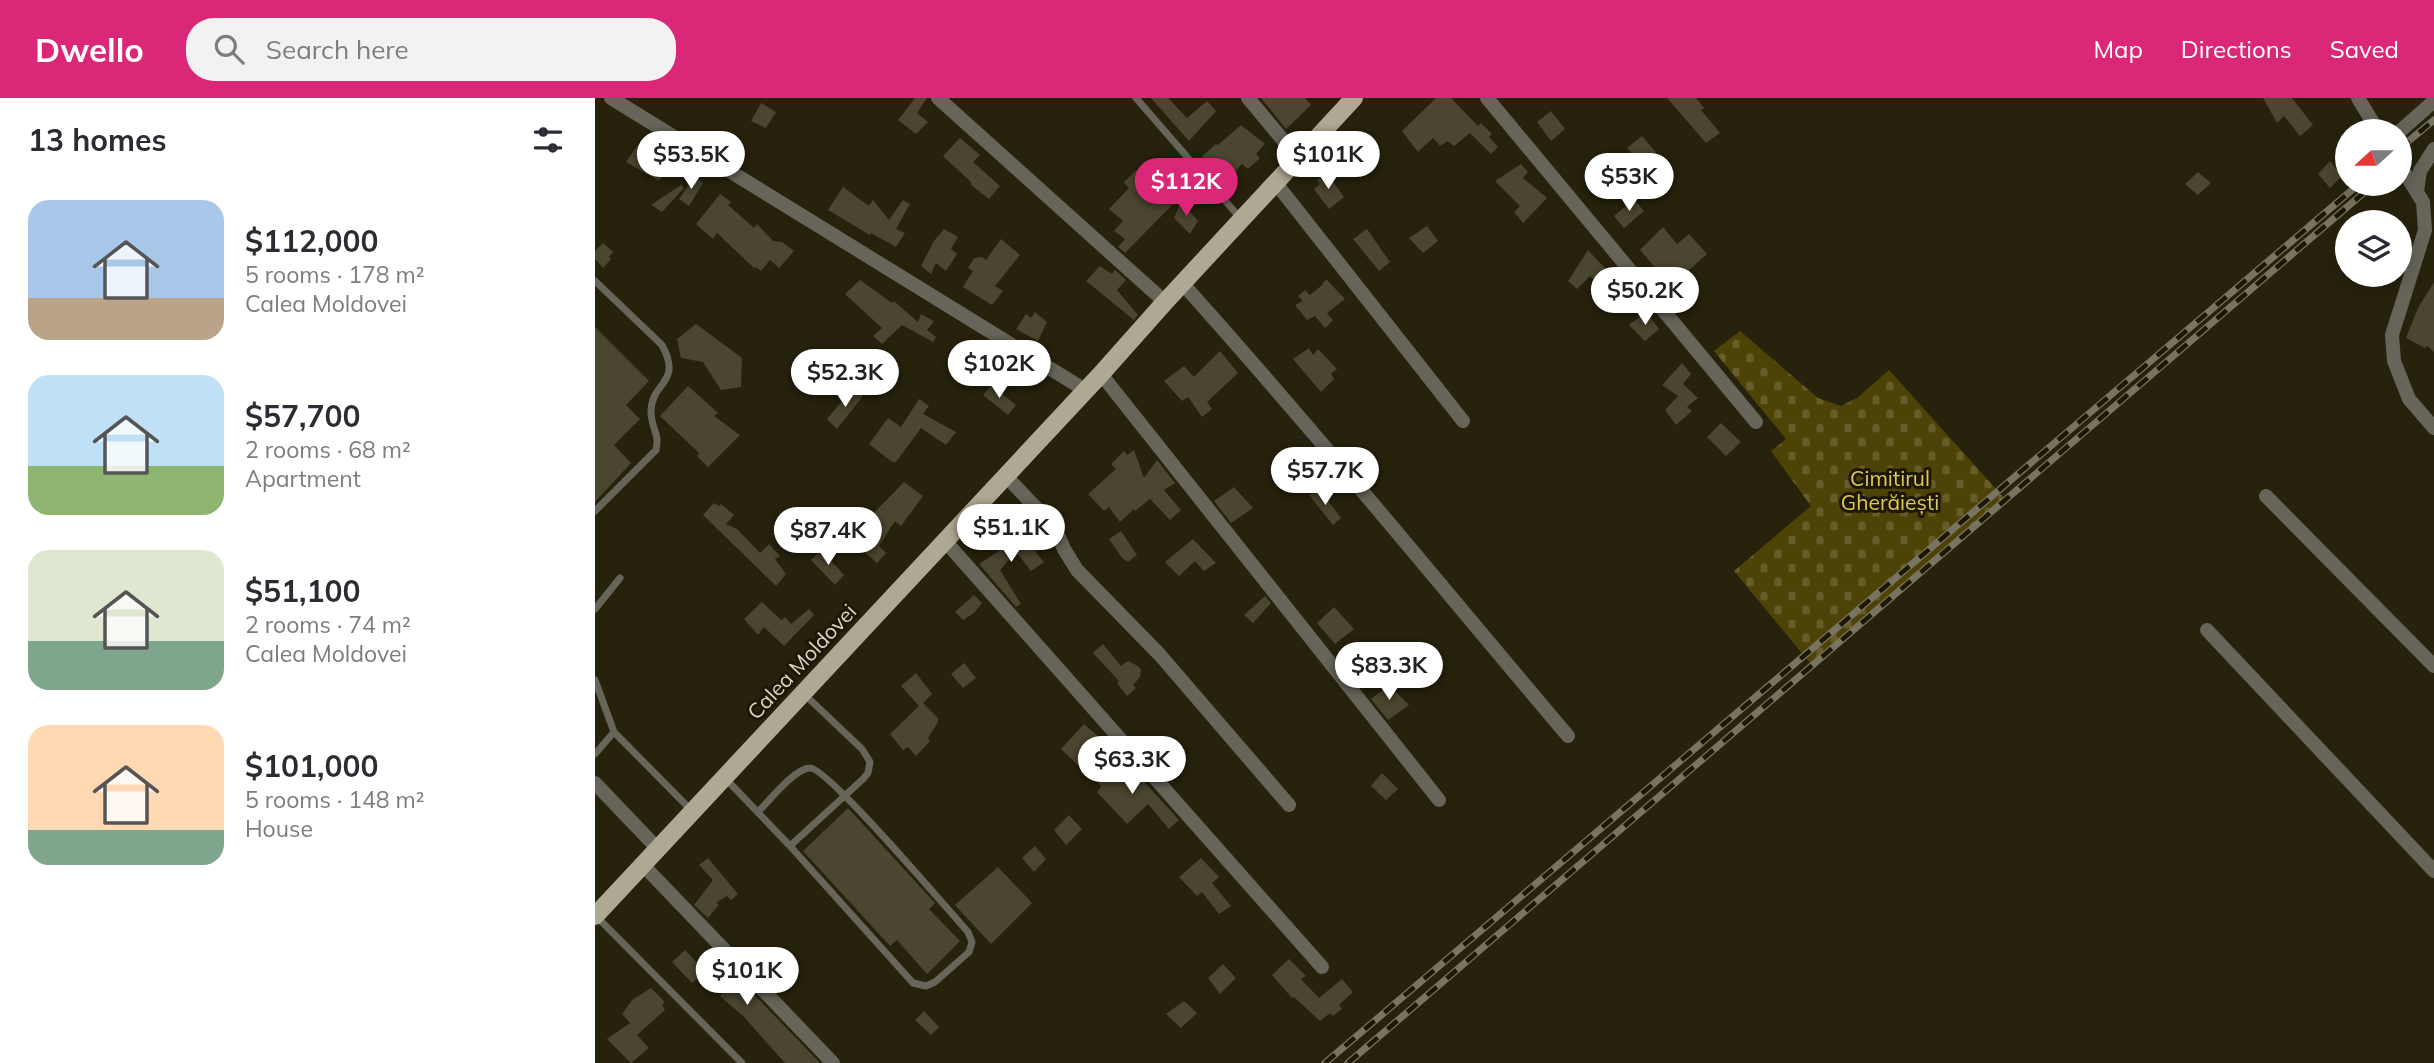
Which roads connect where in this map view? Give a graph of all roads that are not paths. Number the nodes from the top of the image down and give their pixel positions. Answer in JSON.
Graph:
{"nodes":[{"id":1,"x":611,"y":98,"type":"edge"},
{"id":2,"x":938,"y":98,"type":"edge"},
{"id":3,"x":1136,"y":98,"type":"edge"},
{"id":4,"x":1248,"y":98,"type":"edge"},
{"id":5,"x":1354,"y":98,"type":"edge"},
{"id":6,"x":1487,"y":98,"type":"edge"},
{"id":7,"x":2358,"y":98,"type":"edge"},
{"id":8,"x":2434,"y":101,"type":"edge"},
{"id":9,"x":2371,"y":119,"type":"edge"},
{"id":10,"x":2412,"y":120,"type":"edge"},
{"id":11,"x":2434,"y":149,"type":"edge"},
{"id":12,"x":1298,"y":158,"type":"junction"},
{"id":13,"x":1275,"y":182,"type":"junction"},
{"id":14,"x":2412,"y":184,"type":"edge"},
{"id":15,"x":2417,"y":191,"type":"junction"},
{"id":16,"x":1241,"y":219,"type":"junction"},
{"id":17,"x":595,"y":281,"type":"edge"},
{"id":18,"x":1182,"y":283,"type":"junction"},
{"id":19,"x":1165,"y":302,"type":"junction"},
{"id":20,"x":1101,"y":374,"type":"junction"},
{"id":21,"x":1085,"y":390,"type":"junction"},
{"id":22,"x":1463,"y":421,"type":"dead end"},
{"id":23,"x":1756,"y":422,"type":"dead end"},
{"id":24,"x":2434,"y":428,"type":"edge"},
{"id":25,"x":1006,"y":476,"type":"junction"},
{"id":26,"x":2266,"y":496,"type":"dead end"},
{"id":27,"x":595,"y":511,"type":"edge"},
{"id":28,"x":946,"y":542,"type":"junction"},
{"id":29,"x":620,"y":578,"type":"dead end"},
{"id":30,"x":595,"y":609,"type":"edge"},
{"id":31,"x":2207,"y":630,"type":"dead end"},
{"id":32,"x":2434,"y":666,"type":"edge"},
{"id":33,"x":595,"y":680,"type":"edge"},
{"id":34,"x":804,"y":693,"type":"junction"},
{"id":35,"x":614,"y":732,"type":"junction"},
{"id":36,"x":1568,"y":736,"type":"dead end"},
{"id":37,"x":595,"y":754,"type":"edge"},
{"id":38,"x":725,"y":778,"type":"junction"},
{"id":39,"x":595,"y":783,"type":"edge"},
{"id":40,"x":845,"y":795,"type":"junction"},
{"id":41,"x":1439,"y":800,"type":"dead end"},
{"id":42,"x":1289,"y":805,"type":"dead end"},
{"id":43,"x":693,"y":812,"type":"junction"},
{"id":44,"x":758,"y":812,"type":"junction"},
{"id":45,"x":790,"y":846,"type":"junction"},
{"id":46,"x":658,"y":849,"type":"junction"},
{"id":47,"x":643,"y":865,"type":"junction"},
{"id":48,"x":2434,"y":871,"type":"edge"},
{"id":49,"x":595,"y":916,"type":"edge"},
{"id":50,"x":1322,"y":967,"type":"dead end"},
{"id":51,"x":742,"y":1063,"type":"edge"},
{"id":52,"x":833,"y":1063,"type":"edge"}],
"edges":[{"from":1,"to":21,"type":"street"},
{"from":2,"to":19,"type":"street"},
{"from":3,"to":16,"type":"lane"},
{"from":4,"to":12,"type":"street"},
{"from":5,"to":12,"type":"main road","name":"Calea Moldovei"},
{"from":6,"to":23,"type":"street"},
{"from":7,"to":9,"type":"street"},
{"from":8,"to":10,"type":"street"},
{"from":11,"to":15,"type":"street"},
{"from":12,"to":13,"type":"main road","name":"Calea Moldovei"},
{"from":13,"to":16,"type":"main road","name":"Calea Moldovei"},
{"from":13,"to":22,"type":"street"},
{"from":14,"to":15,"type":"street"},
{"from":15,"to":24,"type":"street"},
{"from":16,"to":18,"type":"main road","name":"Calea Moldovei"},
{"from":17,"to":27,"type":"lane"},
{"from":18,"to":19,"type":"main road","name":"Calea Moldovei"},
{"from":18,"to":36,"type":"street"},
{"from":19,"to":20,"type":"main road","name":"Calea Moldovei"},
{"from":20,"to":21,"type":"main road","name":"Calea Moldovei"},
{"from":20,"to":41,"type":"street"},
{"from":21,"to":25,"type":"main road","name":"Calea Moldovei"},
{"from":25,"to":28,"type":"main road","name":"Calea Moldovei"},
{"from":25,"to":42,"type":"street"},
{"from":26,"to":32,"type":"street"},
{"from":28,"to":34,"type":"main road","name":"Calea Moldovei"},
{"from":28,"to":50,"type":"street"},
{"from":29,"to":30,"type":"lane"},
{"from":31,"to":48,"type":"street"},
{"from":33,"to":35,"type":"lane"},
{"from":34,"to":38,"type":"main road","name":"Calea Moldovei"},
{"from":34,"to":40,"type":"lane"},
{"from":35,"to":37,"type":"lane"},
{"from":35,"to":43,"type":"lane"},
{"from":38,"to":43,"type":"main road","name":"Calea Moldovei"},
{"from":38,"to":44,"type":"lane"},
{"from":39,"to":46,"type":"street"},
{"from":40,"to":44,"type":"lane"},
{"from":40,"to":45,"type":"lane"},
{"from":40,"to":45,"type":"lane"},
{"from":43,"to":46,"type":"main road","name":"Calea Moldovei"},
{"from":44,"to":45,"type":"lane"},
{"from":46,"to":47,"type":"main road","name":"Calea Moldovei"},
{"from":47,"to":49,"type":"main road","name":"Calea Moldovei"},
{"from":47,"to":52,"type":"street"},
{"from":49,"to":51,"type":"lane"}]}
